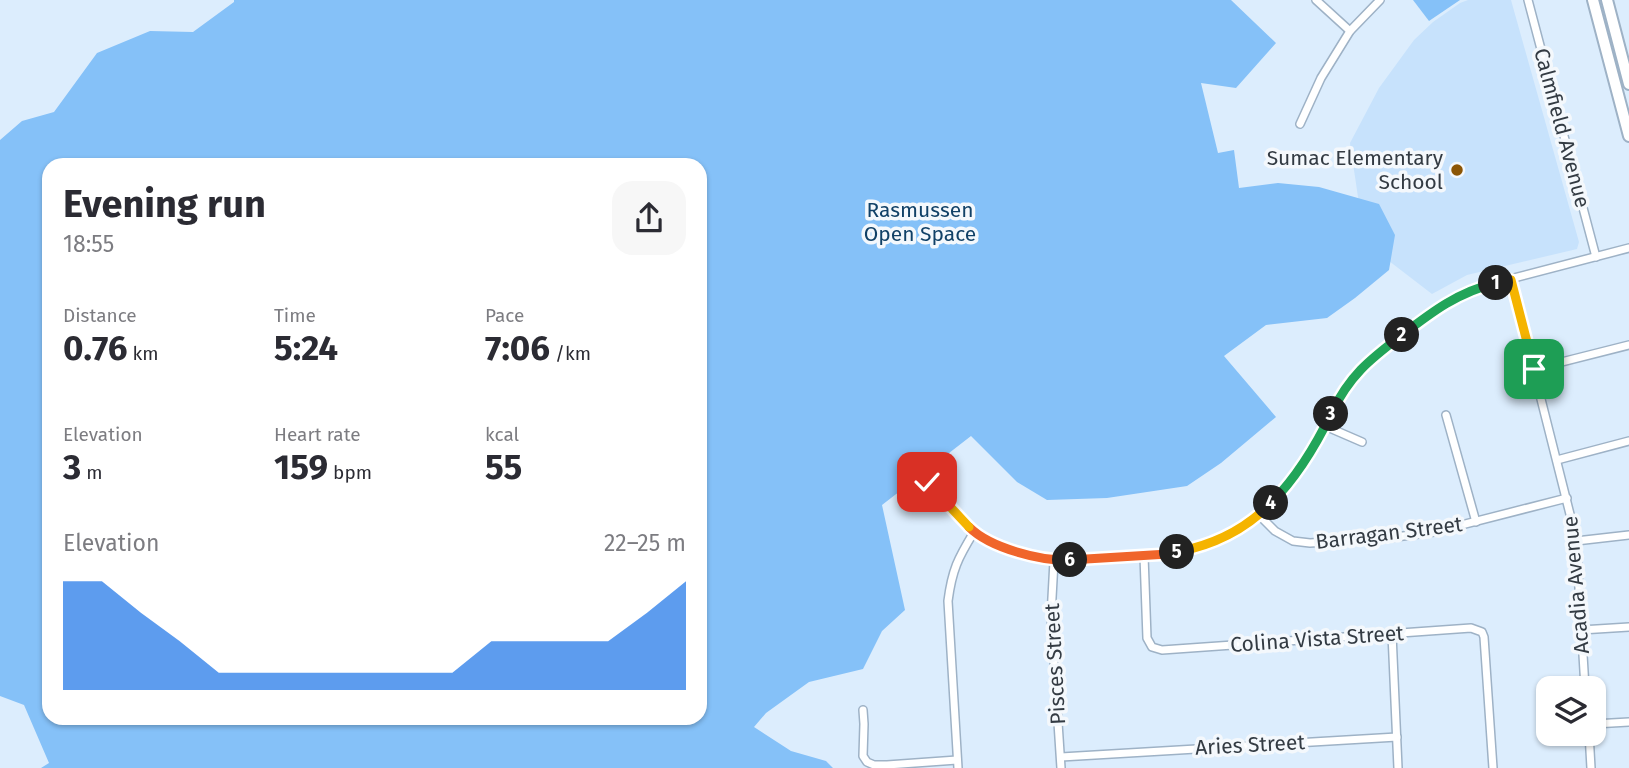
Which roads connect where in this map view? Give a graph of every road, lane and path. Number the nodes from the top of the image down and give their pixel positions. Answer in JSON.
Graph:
{"nodes":[{"id":1,"x":1316,"y":0,"type":"edge"},
{"id":2,"x":1380,"y":0,"type":"edge"},
{"id":3,"x":1528,"y":0,"type":"edge"},
{"id":4,"x":1593,"y":0,"type":"edge"},
{"id":5,"x":1607,"y":0,"type":"edge"},
{"id":6,"x":1350,"y":31,"type":"junction"},
{"id":7,"x":1629,"y":84,"type":"edge"},
{"id":8,"x":1300,"y":124,"type":"dead end"},
{"id":9,"x":1629,"y":136,"type":"edge"},
{"id":10,"x":1629,"y":248,"type":"edge"},
{"id":11,"x":1596,"y":257,"type":"junction"},
{"id":12,"x":1511,"y":280,"type":"junction"},
{"id":13,"x":1629,"y":345,"type":"edge"},
{"id":14,"x":1534,"y":369,"type":"junction"},
{"id":15,"x":1446,"y":415,"type":"dead end"},
{"id":16,"x":1325,"y":426,"type":"junction"},
{"id":17,"x":1629,"y":441,"type":"edge"},
{"id":18,"x":1362,"y":442,"type":"dead end"},
{"id":19,"x":1557,"y":460,"type":"junction"},
{"id":20,"x":927,"y":482,"type":"dead end"},
{"id":21,"x":1567,"y":498,"type":"junction"},
{"id":22,"x":1259,"y":515,"type":"junction"},
{"id":23,"x":1476,"y":522,"type":"junction"},
{"id":24,"x":974,"y":532,"type":"junction"},
{"id":25,"x":1629,"y":535,"type":"edge"},
{"id":26,"x":1576,"y":541,"type":"junction"},
{"id":27,"x":1144,"y":556,"type":"junction"},
{"id":28,"x":1054,"y":561,"type":"junction"},
{"id":29,"x":1629,"y":628,"type":"edge"},
{"id":30,"x":1581,"y":631,"type":"junction"},
{"id":31,"x":1392,"y":634,"type":"junction"},
{"id":32,"x":1585,"y":676,"type":"edge"},
{"id":33,"x":863,"y":710,"type":"dead end"},
{"id":34,"x":1629,"y":722,"type":"edge"},
{"id":35,"x":1606,"y":723,"type":"edge"},
{"id":36,"x":1396,"y":737,"type":"junction"},
{"id":37,"x":1590,"y":746,"type":"edge"},
{"id":38,"x":1061,"y":757,"type":"junction"},
{"id":39,"x":958,"y":764,"type":"edge"},
{"id":40,"x":1062,"y":768,"type":"edge"},
{"id":41,"x":1398,"y":768,"type":"edge"},
{"id":42,"x":1493,"y":768,"type":"edge"},
{"id":43,"x":1591,"y":768,"type":"edge"}],
"edges":[{"from":1,"to":6,"type":"street"},
{"from":2,"to":6,"type":"street"},
{"from":3,"to":11,"type":"street","name":"Calmfield Avenue"},
{"from":4,"to":9,"type":"main road"},
{"from":5,"to":7,"type":"main road"},
{"from":6,"to":8,"type":"street"},
{"from":10,"to":11,"type":"street"},
{"from":11,"to":12,"type":"street"},
{"from":12,"to":14,"type":"street","name":"Acadia Avenue"},
{"from":12,"to":16,"type":"street"},
{"from":13,"to":14,"type":"street"},
{"from":14,"to":19,"type":"street","name":"Acadia Avenue"},
{"from":15,"to":23,"type":"street"},
{"from":16,"to":18,"type":"street"},
{"from":16,"to":22,"type":"street"},
{"from":17,"to":19,"type":"street"},
{"from":19,"to":21,"type":"street","name":"Acadia Avenue"},
{"from":20,"to":24,"type":"street"},
{"from":21,"to":23,"type":"street","name":"Barragan Street"},
{"from":21,"to":26,"type":"street","name":"Acadia Avenue"},
{"from":22,"to":23,"type":"street","name":"Barragan Street"},
{"from":22,"to":27,"type":"street"},
{"from":24,"to":28,"type":"street"},
{"from":24,"to":39,"type":"street"},
{"from":25,"to":26,"type":"street"},
{"from":26,"to":30,"type":"street","name":"Acadia Avenue"},
{"from":27,"to":28,"type":"street"},
{"from":27,"to":31,"type":"street","name":"Colina Vista Street"},
{"from":28,"to":38,"type":"street","name":"Pisces Street"},
{"from":29,"to":30,"type":"street"},
{"from":30,"to":32,"type":"street","name":"Acadia Avenue"},
{"from":31,"to":36,"type":"street"},
{"from":31,"to":42,"type":"street","name":"Colina Vista Street"},
{"from":33,"to":39,"type":"street"},
{"from":34,"to":35,"type":"street"},
{"from":36,"to":38,"type":"street","name":"Aries Street"},
{"from":36,"to":41,"type":"street"},
{"from":37,"to":43,"type":"street"},
{"from":38,"to":40,"type":"street","name":"Pisces Street"}]}
